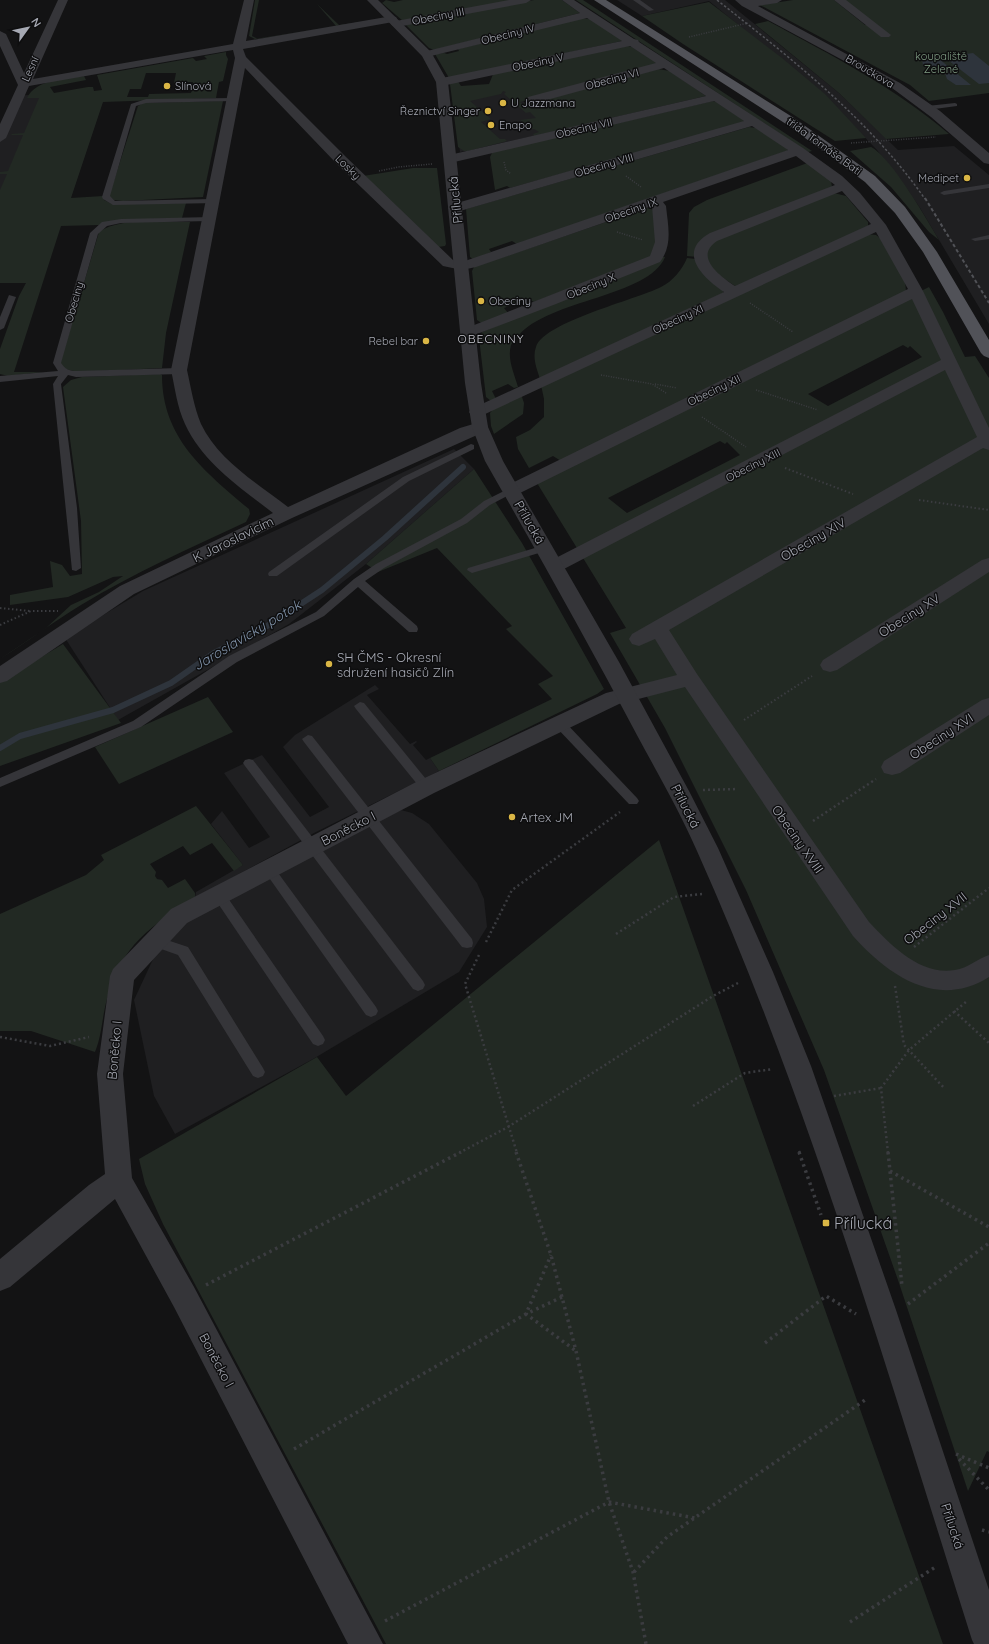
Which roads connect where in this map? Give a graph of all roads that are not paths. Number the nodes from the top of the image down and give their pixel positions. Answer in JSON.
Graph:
{"nodes":[{"id":1,"x":63,"y":0,"type":"edge"},
{"id":2,"x":249,"y":0,"type":"edge"},
{"id":3,"x":526,"y":0,"type":"edge"},
{"id":4,"x":567,"y":0,"type":"edge"},
{"id":5,"x":599,"y":0,"type":"edge"},
{"id":6,"x":636,"y":0,"type":"edge"},
{"id":7,"x":777,"y":0,"type":"edge"},
{"id":8,"x":839,"y":0,"type":"edge"},
{"id":9,"x":376,"y":1,"type":"edge"},
{"id":10,"x":743,"y":2,"type":"edge"},
{"id":11,"x":651,"y":10,"type":"dead end"},
{"id":12,"x":590,"y":14,"type":"junction"},
{"id":13,"x":394,"y":22,"type":"junction"},
{"id":14,"x":0,"y":34,"type":"edge"},
{"id":15,"x":885,"y":35,"type":"dead end"},
{"id":16,"x":634,"y":42,"type":"junction"},
{"id":17,"x":239,"y":52,"type":"junction"},
{"id":18,"x":427,"y":54,"type":"junction"},
{"id":19,"x":668,"y":64,"type":"junction"},
{"id":20,"x":442,"y":82,"type":"junction"},
{"id":21,"x":23,"y":84,"type":"junction"},
{"id":22,"x":717,"y":97,"type":"junction"},
{"id":23,"x":233,"y":99,"type":"junction"},
{"id":24,"x":532,"y":100,"type":"dead end"},
{"id":25,"x":955,"y":105,"type":"dead end"},
{"id":26,"x":927,"y":108,"type":"junction"},
{"id":27,"x":754,"y":122,"type":"junction"},
{"id":28,"x":0,"y":138,"type":"edge"},
{"id":29,"x":798,"y":151,"type":"junction"},
{"id":30,"x":987,"y":156,"type":"edge"},
{"id":31,"x":450,"y":159,"type":"junction"},
{"id":32,"x":844,"y":186,"type":"junction"},
{"id":33,"x":989,"y":186,"type":"edge"},
{"id":34,"x":944,"y":193,"type":"dead end"},
{"id":35,"x":213,"y":201,"type":"junction"},
{"id":36,"x":655,"y":201,"type":"junction"},
{"id":37,"x":455,"y":208,"type":"junction"},
{"id":38,"x":209,"y":219,"type":"junction"},
{"id":39,"x":879,"y":225,"type":"junction"},
{"id":40,"x":989,"y":237,"type":"edge"},
{"id":41,"x":975,"y":239,"type":"dead end"},
{"id":42,"x":462,"y":266,"type":"junction"},
{"id":43,"x":916,"y":291,"type":"junction"},
{"id":44,"x":735,"y":293,"type":"junction"},
{"id":45,"x":12,"y":297,"type":"dead end"},
{"id":46,"x":0,"y":328,"type":"edge"},
{"id":47,"x":469,"y":332,"type":"junction"},
{"id":48,"x":989,"y":353,"type":"edge"},
{"id":49,"x":950,"y":361,"type":"junction"},
{"id":50,"x":179,"y":371,"type":"junction"},
{"id":51,"x":65,"y":373,"type":"junction"},
{"id":52,"x":0,"y":379,"type":"edge"},
{"id":53,"x":482,"y":438,"type":"junction"},
{"id":54,"x":988,"y":442,"type":"edge"},
{"id":55,"x":512,"y":490,"type":"junction"},
{"id":56,"x":286,"y":514,"type":"junction"},
{"id":57,"x":550,"y":557,"type":"junction"},
{"id":58,"x":989,"y":564,"type":"edge"},
{"id":59,"x":76,"y":568,"type":"dead end"},
{"id":60,"x":472,"y":570,"type":"dead end"},
{"id":61,"x":273,"y":574,"type":"dead end"},
{"id":62,"x":358,"y":581,"type":"junction"},
{"id":63,"x":658,"y":628,"type":"junction"},
{"id":64,"x":414,"y":629,"type":"dead end"},
{"id":65,"x":639,"y":639,"type":"dead end"},
{"id":66,"x":830,"y":665,"type":"road end"},
{"id":67,"x":0,"y":676,"type":"edge"},
{"id":68,"x":690,"y":678,"type":"junction"},
{"id":69,"x":626,"y":694,"type":"junction"},
{"id":70,"x":989,"y":705,"type":"edge"},
{"id":71,"x":360,"y":706,"type":"dead end"},
{"id":72,"x":560,"y":724,"type":"junction"},
{"id":73,"x":308,"y":740,"type":"dead end"},
{"id":74,"x":249,"y":763,"type":"dead end"},
{"id":75,"x":892,"y":767,"type":"road end"},
{"id":76,"x":0,"y":783,"type":"edge"},
{"id":77,"x":426,"y":788,"type":"junction"},
{"id":78,"x":633,"y":802,"type":"dead end"},
{"id":79,"x":368,"y":817,"type":"junction"},
{"id":80,"x":311,"y":847,"type":"junction"},
{"id":81,"x":269,"y":869,"type":"junction"},
{"id":82,"x":219,"y":895,"type":"junction"},
{"id":83,"x":155,"y":941,"type":"junction"},
{"id":84,"x":467,"y":942,"type":"dead end"},
{"id":85,"x":989,"y":965,"type":"edge"},
{"id":86,"x":418,"y":985,"type":"dead end"},
{"id":87,"x":370,"y":1011,"type":"dead end"},
{"id":88,"x":318,"y":1040,"type":"dead end"},
{"id":89,"x":258,"y":1072,"type":"dead end"},
{"id":90,"x":119,"y":1180,"type":"junction"},
{"id":91,"x":0,"y":1277,"type":"edge"},
{"id":92,"x":364,"y":1639,"type":"edge"},
{"id":93,"x":989,"y":1640,"type":"edge"}],
"edges":[{"from":1,"to":21,"type":"street","name":"Lesní"},
{"from":2,"to":17,"type":"street"},
{"from":3,"to":13,"type":"street","name":"Obeciny III"},
{"from":4,"to":12,"type":"street"},
{"from":5,"to":48,"type":"main road","name":"třída Tomáše Bati"},
{"from":6,"to":11,"type":"lane"},
{"from":7,"to":10,"type":"street"},
{"from":8,"to":15,"type":"street"},
{"from":9,"to":13,"type":"street","name":"Přílucká"},
{"from":10,"to":26,"type":"street","name":"Broučkova"},
{"from":12,"to":16,"type":"street"},
{"from":12,"to":18,"type":"street","name":"Obeciny IV"},
{"from":13,"to":17,"type":"street"},
{"from":13,"to":18,"type":"street","name":"Přílucká"},
{"from":14,"to":21,"type":"street"},
{"from":16,"to":19,"type":"street"},
{"from":16,"to":20,"type":"street","name":"Obeciny V"},
{"from":17,"to":21,"type":"street"},
{"from":17,"to":23,"type":"street"},
{"from":17,"to":42,"type":"street","name":"Losky"},
{"from":18,"to":20,"type":"street","name":"Přílucká"},
{"from":19,"to":22,"type":"street"},
{"from":19,"to":24,"type":"street","name":"Obeciny VI"},
{"from":20,"to":31,"type":"street","name":"Přílucká"},
{"from":21,"to":28,"type":"street","name":"Lesní"},
{"from":22,"to":27,"type":"street"},
{"from":22,"to":31,"type":"street","name":"Obeciny VII"},
{"from":23,"to":35,"type":"street"},
{"from":23,"to":35,"type":"lane"},
{"from":25,"to":26,"type":"lane"},
{"from":26,"to":30,"type":"street","name":"Broučkova"},
{"from":27,"to":29,"type":"street"},
{"from":27,"to":37,"type":"street","name":"Obeciny VIII"},
{"from":29,"to":32,"type":"street"},
{"from":29,"to":36,"type":"street","name":"Obeciny IX"},
{"from":31,"to":37,"type":"street","name":"Přílucká"},
{"from":32,"to":39,"type":"street"},
{"from":32,"to":44,"type":"street"},
{"from":33,"to":34,"type":"lane"},
{"from":35,"to":38,"type":"street"},
{"from":36,"to":42,"type":"street","name":"Obeciny IX"},
{"from":36,"to":47,"type":"street","name":"Obeciny X"},
{"from":37,"to":42,"type":"street","name":"Přílucká"},
{"from":38,"to":50,"type":"street"},
{"from":38,"to":51,"type":"lane","name":"Obeciny"},
{"from":39,"to":43,"type":"street"},
{"from":39,"to":44,"type":"street","name":"Obeciny XI"},
{"from":40,"to":41,"type":"lane"},
{"from":42,"to":47,"type":"street","name":"Přílucká"},
{"from":43,"to":49,"type":"street"},
{"from":43,"to":55,"type":"street","name":"Obeciny XII"},
{"from":44,"to":53,"type":"street","name":"Obeciny XI"},
{"from":45,"to":46,"type":"lane"},
{"from":47,"to":53,"type":"street","name":"Přílucká"},
{"from":49,"to":54,"type":"street"},
{"from":49,"to":57,"type":"street","name":"Obeciny XIII"},
{"from":50,"to":51,"type":"lane"},
{"from":50,"to":56,"type":"street"},
{"from":51,"to":52,"type":"lane"},
{"from":51,"to":59,"type":"lane"},
{"from":53,"to":55,"type":"street","name":"Přílucká"},
{"from":53,"to":56,"type":"street","name":"K Jaroslavicím"},
{"from":53,"to":61,"type":"lane"},
{"from":54,"to":63,"type":"street","name":"Obeciny XIV"},
{"from":55,"to":57,"type":"street","name":"Přílucká"},
{"from":55,"to":62,"type":"lane"},
{"from":56,"to":67,"type":"street","name":"K Jaroslavicím"},
{"from":57,"to":60,"type":"lane"},
{"from":57,"to":69,"type":"street","name":"Přílucká"},
{"from":58,"to":66,"type":"street","name":"Obeciny XV"},
{"from":62,"to":64,"type":"lane"},
{"from":62,"to":76,"type":"lane"},
{"from":63,"to":65,"type":"street","name":"Obeciny XIV"},
{"from":63,"to":68,"type":"street","name":"Obeciny XVIII"},
{"from":68,"to":69,"type":"street"},
{"from":68,"to":85,"type":"street","name":"Obeciny XVIII"},
{"from":69,"to":72,"type":"street","name":"Boněcko I"},
{"from":69,"to":93,"type":"street","name":"Přílucká"},
{"from":70,"to":75,"type":"street","name":"Obeciny XVI"},
{"from":71,"to":77,"type":"lane"},
{"from":72,"to":77,"type":"street","name":"Boněcko I"},
{"from":72,"to":78,"type":"lane"},
{"from":73,"to":79,"type":"lane"},
{"from":74,"to":80,"type":"lane"},
{"from":77,"to":79,"type":"street","name":"Boněcko I"},
{"from":79,"to":80,"type":"street","name":"Boněcko I"},
{"from":79,"to":84,"type":"lane"},
{"from":80,"to":81,"type":"street","name":"Boněcko I"},
{"from":80,"to":86,"type":"lane"},
{"from":81,"to":82,"type":"street","name":"Boněcko I"},
{"from":81,"to":87,"type":"lane"},
{"from":82,"to":83,"type":"street","name":"Boněcko I"},
{"from":82,"to":88,"type":"lane"},
{"from":83,"to":89,"type":"lane"},
{"from":83,"to":90,"type":"street","name":"Boněcko I"},
{"from":90,"to":91,"type":"street"},
{"from":90,"to":92,"type":"street","name":"Boněcko I"}]}
